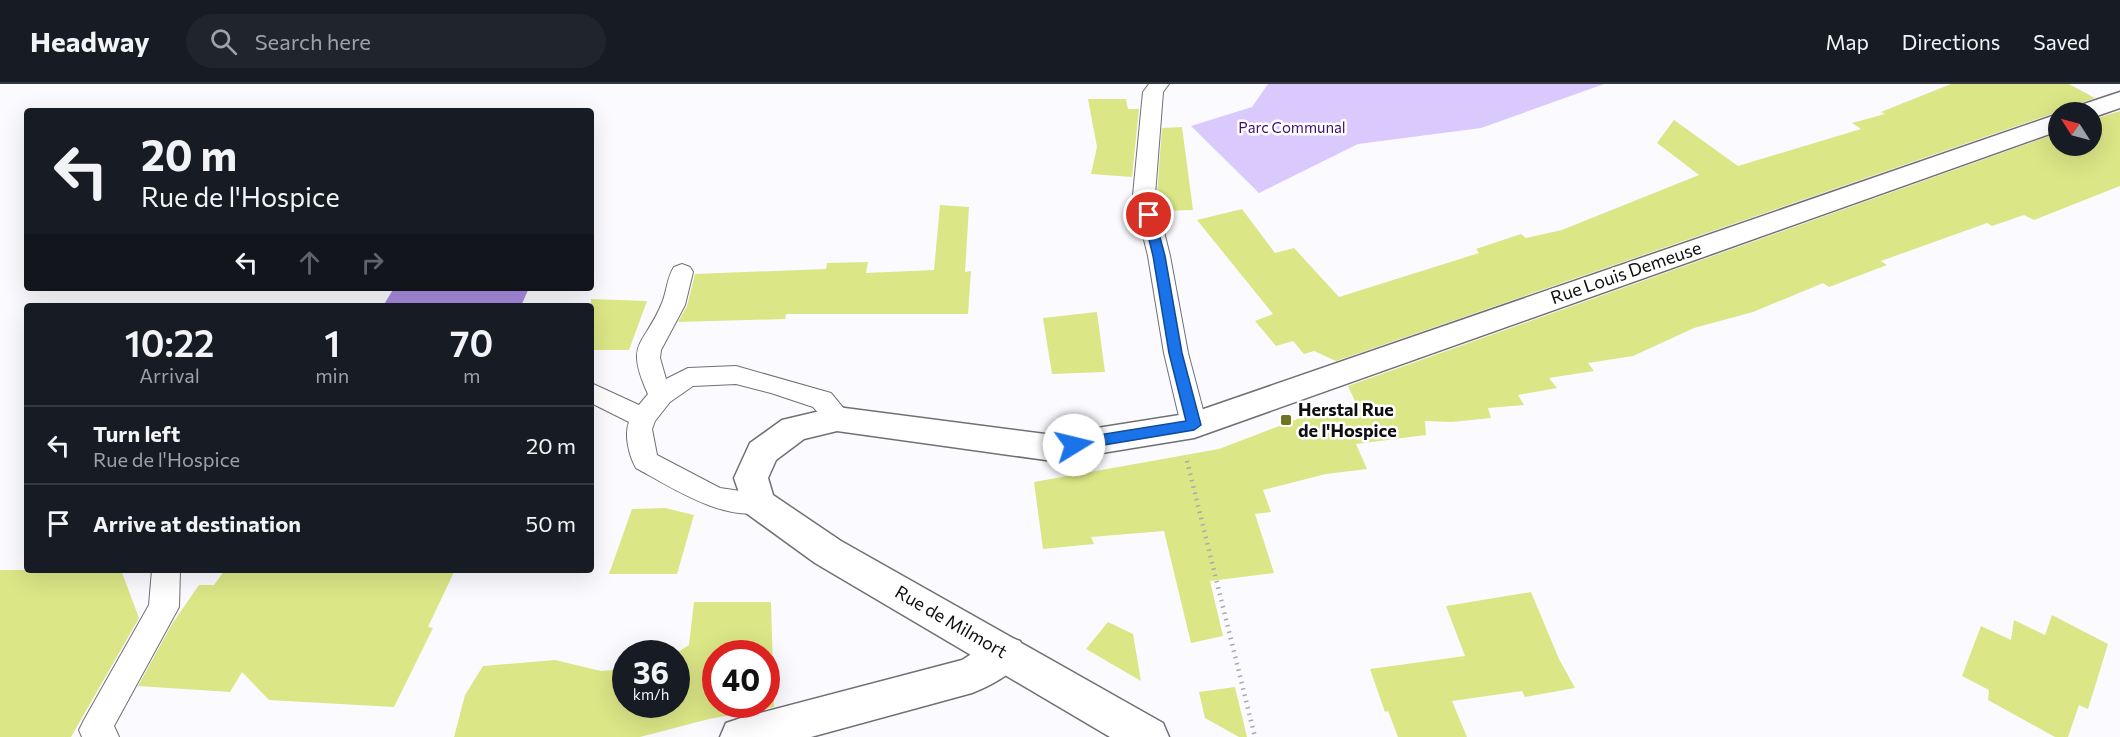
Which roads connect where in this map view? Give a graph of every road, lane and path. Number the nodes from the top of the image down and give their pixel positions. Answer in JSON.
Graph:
{"nodes":[{"id":1,"x":1159,"y":84,"type":"edge"},
{"id":2,"x":2120,"y":100,"type":"edge"},
{"id":3,"x":2102,"y":106,"type":"edge"},
{"id":4,"x":2048,"y":125,"type":"edge"},
{"id":5,"x":682,"y":272,"type":"dead end"},
{"id":6,"x":594,"y":394,"type":"edge"},
{"id":7,"x":662,"y":395,"type":"junction"},
{"id":8,"x":643,"y":418,"type":"junction"},
{"id":9,"x":841,"y":421,"type":"junction"},
{"id":10,"x":1186,"y":426,"type":"junction"},
{"id":11,"x":758,"y":502,"type":"junction"},
{"id":12,"x":166,"y":573,"type":"edge"},
{"id":13,"x":1006,"y":653,"type":"junction"},
{"id":14,"x":103,"y":737,"type":"edge"},
{"id":15,"x":741,"y":737,"type":"edge"},
{"id":16,"x":1148,"y":737,"type":"edge"},
{"id":17,"x":1255,"y":737,"type":"edge"}],
"edges":[{"from":1,"to":10,"type":"lane"},
{"from":2,"to":3,"type":"street"},
{"from":4,"to":10,"type":"street","name":"Rue Louis Demeuse"},
{"from":5,"to":7,"type":"lane"},
{"from":6,"to":8,"type":"lane"},
{"from":7,"to":8,"type":"lane"},
{"from":7,"to":9,"type":"lane"},
{"from":8,"to":11,"type":"lane"},
{"from":9,"to":10,"type":"street"},
{"from":9,"to":11,"type":"street"},
{"from":10,"to":17,"type":"path"},
{"from":11,"to":13,"type":"street","name":"Rue de Milmort"},
{"from":12,"to":14,"type":"lane"},
{"from":13,"to":15,"type":"street"},
{"from":13,"to":16,"type":"street","name":"Rue de Milmort"}]}
